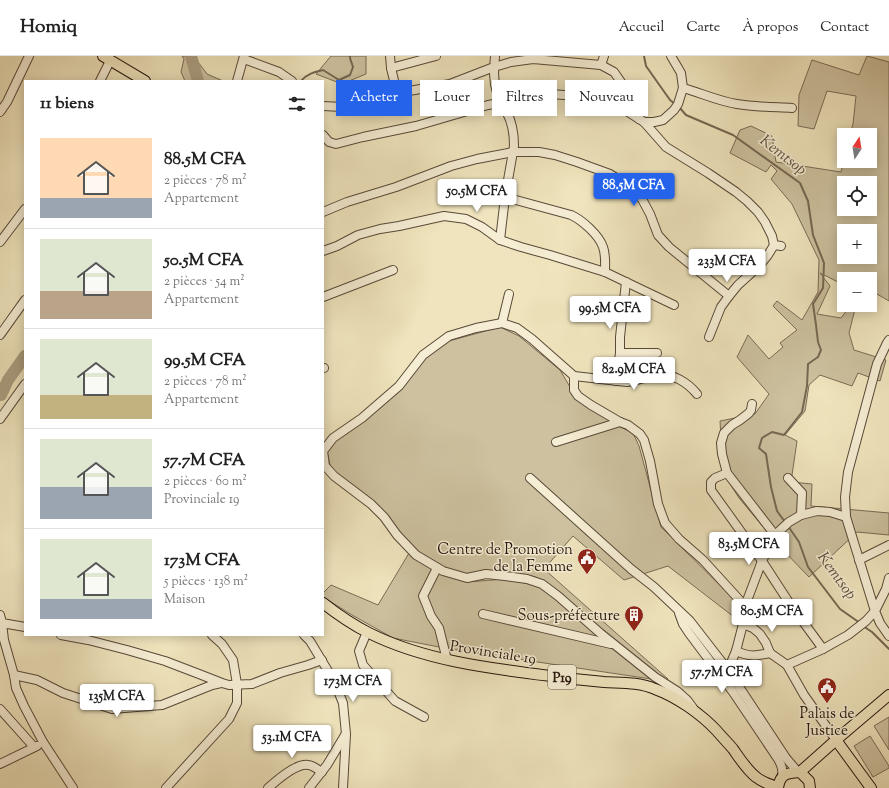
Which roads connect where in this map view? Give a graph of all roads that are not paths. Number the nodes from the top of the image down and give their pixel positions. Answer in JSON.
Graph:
{"nodes":[{"id":1,"x":29,"y":56,"type":"edge"},
{"id":2,"x":390,"y":56,"type":"edge"},
{"id":3,"x":436,"y":56,"type":"edge"},
{"id":4,"x":495,"y":56,"type":"edge"},
{"id":5,"x":604,"y":56,"type":"edge"},
{"id":6,"x":671,"y":56,"type":"edge"},
{"id":7,"x":244,"y":57,"type":"edge"},
{"id":8,"x":106,"y":58,"type":"edge"},
{"id":9,"x":601,"y":65,"type":"junction"},
{"id":10,"x":494,"y":67,"type":"junction"},
{"id":11,"x":391,"y":68,"type":"junction"},
{"id":12,"x":100,"y":80,"type":"edge"},
{"id":13,"x":143,"y":80,"type":"edge"},
{"id":14,"x":237,"y":80,"type":"edge"},
{"id":15,"x":291,"y":80,"type":"edge"},
{"id":16,"x":394,"y":80,"type":"edge"},
{"id":17,"x":494,"y":80,"type":"edge"},
{"id":18,"x":683,"y":88,"type":"junction"},
{"id":19,"x":412,"y":90,"type":"edge"},
{"id":20,"x":557,"y":95,"type":"edge"},
{"id":21,"x":492,"y":105,"type":"edge"},
{"id":22,"x":324,"y":106,"type":"edge"},
{"id":23,"x":336,"y":107,"type":"edge"},
{"id":24,"x":792,"y":108,"type":"dead end"},
{"id":25,"x":0,"y":112,"type":"edge"},
{"id":26,"x":509,"y":116,"type":"edge"},
{"id":27,"x":642,"y":121,"type":"junction"},
{"id":28,"x":324,"y":136,"type":"edge"},
{"id":29,"x":513,"y":152,"type":"junction"},
{"id":30,"x":505,"y":198,"type":"junction"},
{"id":31,"x":24,"y":210,"type":"edge"},
{"id":32,"x":324,"y":212,"type":"edge"},
{"id":33,"x":3,"y":231,"type":"edge"},
{"id":34,"x":500,"y":240,"type":"junction"},
{"id":35,"x":0,"y":242,"type":"edge"},
{"id":36,"x":324,"y":251,"type":"edge"},
{"id":37,"x":393,"y":270,"type":"dead end"},
{"id":38,"x":605,"y":272,"type":"junction"},
{"id":39,"x":626,"y":282,"type":"junction"},
{"id":40,"x":509,"y":294,"type":"dead end"},
{"id":41,"x":728,"y":296,"type":"junction"},
{"id":42,"x":324,"y":297,"type":"edge"},
{"id":43,"x":24,"y":301,"type":"edge"},
{"id":44,"x":674,"y":304,"type":"dead end"},
{"id":45,"x":502,"y":323,"type":"junction"},
{"id":46,"x":0,"y":335,"type":"edge"},
{"id":47,"x":709,"y":338,"type":"dead end"},
{"id":48,"x":889,"y":340,"type":"edge"},
{"id":49,"x":620,"y":353,"type":"junction"},
{"id":50,"x":657,"y":353,"type":"dead end"},
{"id":51,"x":574,"y":376,"type":"junction"},
{"id":52,"x":616,"y":381,"type":"junction"},
{"id":53,"x":24,"y":385,"type":"edge"},
{"id":54,"x":697,"y":394,"type":"dead end"},
{"id":55,"x":752,"y":404,"type":"dead end"},
{"id":56,"x":0,"y":419,"type":"edge"},
{"id":57,"x":620,"y":422,"type":"junction"},
{"id":58,"x":556,"y":442,"type":"dead end"},
{"id":59,"x":324,"y":450,"type":"edge"},
{"id":60,"x":324,"y":458,"type":"edge"},
{"id":61,"x":727,"y":473,"type":"junction"},
{"id":62,"x":530,"y":478,"type":"dead end"},
{"id":63,"x":788,"y":478,"type":"dead end"},
{"id":64,"x":801,"y":515,"type":"junction"},
{"id":65,"x":846,"y":517,"type":"junction"},
{"id":66,"x":775,"y":535,"type":"junction"},
{"id":67,"x":889,"y":545,"type":"edge"},
{"id":68,"x":859,"y":560,"type":"junction"},
{"id":69,"x":762,"y":561,"type":"junction"},
{"id":70,"x":438,"y":568,"type":"junction"},
{"id":71,"x":889,"y":578,"type":"edge"},
{"id":72,"x":888,"y":588,"type":"edge"},
{"id":73,"x":324,"y":604,"type":"edge"},
{"id":74,"x":745,"y":606,"type":"junction"},
{"id":75,"x":678,"y":610,"type":"junction"},
{"id":76,"x":875,"y":611,"type":"junction"},
{"id":77,"x":483,"y":614,"type":"dead end"},
{"id":78,"x":1,"y":619,"type":"edge"},
{"id":79,"x":743,"y":624,"type":"junction"},
{"id":80,"x":24,"y":627,"type":"edge"},
{"id":81,"x":367,"y":632,"type":"junction"},
{"id":82,"x":66,"y":636,"type":"edge"},
{"id":83,"x":92,"y":636,"type":"edge"},
{"id":84,"x":213,"y":636,"type":"edge"},
{"id":85,"x":305,"y":636,"type":"edge"},
{"id":86,"x":889,"y":636,"type":"edge"},
{"id":87,"x":101,"y":643,"type":"junction"},
{"id":88,"x":614,"y":644,"type":"junction"},
{"id":89,"x":823,"y":649,"type":"junction"},
{"id":90,"x":736,"y":651,"type":"junction"},
{"id":91,"x":770,"y":653,"type":"junction"},
{"id":92,"x":322,"y":660,"type":"junction"},
{"id":93,"x":447,"y":660,"type":"junction"},
{"id":94,"x":788,"y":665,"type":"junction"},
{"id":95,"x":728,"y":670,"type":"junction"},
{"id":96,"x":14,"y":675,"type":"junction"},
{"id":97,"x":721,"y":677,"type":"junction"},
{"id":98,"x":222,"y":683,"type":"junction"},
{"id":99,"x":237,"y":684,"type":"junction"},
{"id":100,"x":889,"y":695,"type":"edge"},
{"id":101,"x":0,"y":709,"type":"edge"},
{"id":102,"x":697,"y":714,"type":"junction"},
{"id":103,"x":424,"y":717,"type":"dead end"},
{"id":104,"x":346,"y":734,"type":"junction"},
{"id":105,"x":836,"y":740,"type":"junction"},
{"id":106,"x":43,"y":742,"type":"junction"},
{"id":107,"x":34,"y":747,"type":"junction"},
{"id":108,"x":0,"y":764,"type":"edge"},
{"id":109,"x":322,"y":772,"type":"junction"},
{"id":110,"x":799,"y":772,"type":"junction"},
{"id":111,"x":780,"y":784,"type":"edge"},
{"id":112,"x":73,"y":788,"type":"edge"},
{"id":113,"x":166,"y":788,"type":"edge"},
{"id":114,"x":268,"y":788,"type":"edge"},
{"id":115,"x":309,"y":788,"type":"edge"},
{"id":116,"x":343,"y":788,"type":"edge"},
{"id":117,"x":810,"y":788,"type":"edge"},
{"id":118,"x":871,"y":788,"type":"edge"}],
"edges":[{"from":1,"to":25,"type":"street"},
{"from":2,"to":11,"type":"street"},
{"from":3,"to":11,"type":"street"},
{"from":4,"to":10,"type":"street"},
{"from":5,"to":9,"type":"street"},
{"from":6,"to":18,"type":"street"},
{"from":7,"to":14,"type":"street"},
{"from":7,"to":15,"type":"street"},
{"from":8,"to":12,"type":"street"},
{"from":8,"to":13,"type":"main road"},
{"from":9,"to":10,"type":"street"},
{"from":9,"to":27,"type":"street"},
{"from":10,"to":17,"type":"street"},
{"from":10,"to":19,"type":"street"},
{"from":11,"to":16,"type":"street"},
{"from":18,"to":24,"type":"street"},
{"from":18,"to":27,"type":"street"},
{"from":20,"to":27,"type":"street"},
{"from":21,"to":28,"type":"street"},
{"from":22,"to":23,"type":"street"},
{"from":26,"to":29,"type":"street"},
{"from":27,"to":41,"type":"street"},
{"from":29,"to":30,"type":"street"},
{"from":29,"to":32,"type":"street"},
{"from":29,"to":41,"type":"street"},
{"from":30,"to":34,"type":"street"},
{"from":30,"to":38,"type":"street"},
{"from":31,"to":33,"type":"street"},
{"from":33,"to":35,"type":"street"},
{"from":34,"to":36,"type":"street"},
{"from":34,"to":38,"type":"street"},
{"from":37,"to":42,"type":"street"},
{"from":38,"to":39,"type":"street"},
{"from":39,"to":44,"type":"street"},
{"from":39,"to":49,"type":"street"},
{"from":40,"to":45,"type":"street"},
{"from":41,"to":47,"type":"street"},
{"from":43,"to":46,"type":"street"},
{"from":45,"to":51,"type":"street"},
{"from":45,"to":59,"type":"street"},
{"from":48,"to":65,"type":"street"},
{"from":49,"to":50,"type":"street"},
{"from":49,"to":52,"type":"street"},
{"from":51,"to":52,"type":"street"},
{"from":51,"to":57,"type":"street"},
{"from":52,"to":54,"type":"street"},
{"from":53,"to":56,"type":"street"},
{"from":55,"to":61,"type":"street"},
{"from":57,"to":58,"type":"street"},
{"from":57,"to":74,"type":"street"},
{"from":60,"to":70,"type":"street"},
{"from":61,"to":66,"type":"street"},
{"from":61,"to":69,"type":"street"},
{"from":62,"to":75,"type":"street"},
{"from":63,"to":64,"type":"street"},
{"from":64,"to":65,"type":"street"},
{"from":64,"to":66,"type":"street"},
{"from":65,"to":68,"type":"street"},
{"from":66,"to":69,"type":"street"},
{"from":67,"to":68,"type":"street"},
{"from":68,"to":76,"type":"street"},
{"from":69,"to":74,"type":"street"},
{"from":69,"to":89,"type":"street"},
{"from":70,"to":88,"type":"street"},
{"from":70,"to":93,"type":"street"},
{"from":71,"to":72,"type":"street"},
{"from":72,"to":76,"type":"street"},
{"from":73,"to":81,"type":"main road","name":"Provinciale 19","number":"P19"},
{"from":74,"to":79,"type":"street"},
{"from":75,"to":95,"type":"street"},
{"from":75,"to":97,"type":"street"},
{"from":76,"to":86,"type":"street"},
{"from":76,"to":89,"type":"street"},
{"from":77,"to":88,"type":"street"},
{"from":78,"to":80,"type":"street"},
{"from":78,"to":96,"type":"street"},
{"from":79,"to":90,"type":"street"},
{"from":79,"to":91,"type":"street"},
{"from":81,"to":93,"type":"main road","name":"Provinciale 19","number":"P19"},
{"from":81,"to":103,"type":"street"},
{"from":82,"to":87,"type":"street"},
{"from":83,"to":87,"type":"street"},
{"from":84,"to":99,"type":"street"},
{"from":85,"to":92,"type":"street"},
{"from":87,"to":98,"type":"street"},
{"from":88,"to":102,"type":"street"},
{"from":89,"to":94,"type":"street"},
{"from":90,"to":91,"type":"street"},
{"from":90,"to":95,"type":"street"},
{"from":91,"to":94,"type":"street"},
{"from":92,"to":99,"type":"street"},
{"from":92,"to":104,"type":"street"},
{"from":93,"to":102,"type":"main road","name":"Provinciale 19","number":"P19"},
{"from":94,"to":105,"type":"street"},
{"from":95,"to":97,"type":"street"},
{"from":95,"to":110,"type":"street"},
{"from":96,"to":98,"type":"street"},
{"from":96,"to":106,"type":"street"},
{"from":97,"to":111,"type":"street"},
{"from":98,"to":99,"type":"street"},
{"from":99,"to":113,"type":"street"},
{"from":100,"to":105,"type":"main road"},
{"from":101,"to":107,"type":"street"},
{"from":102,"to":111,"type":"main road","name":"Provinciale 19","number":"P19"},
{"from":104,"to":109,"type":"street"},
{"from":104,"to":116,"type":"street"},
{"from":105,"to":110,"type":"main road"},
{"from":105,"to":118,"type":"main road"},
{"from":106,"to":107,"type":"street"},
{"from":106,"to":112,"type":"street"},
{"from":107,"to":108,"type":"street"},
{"from":109,"to":114,"type":"street"},
{"from":109,"to":115,"type":"street"},
{"from":110,"to":111,"type":"main road"},
{"from":110,"to":117,"type":"main road"}]}
